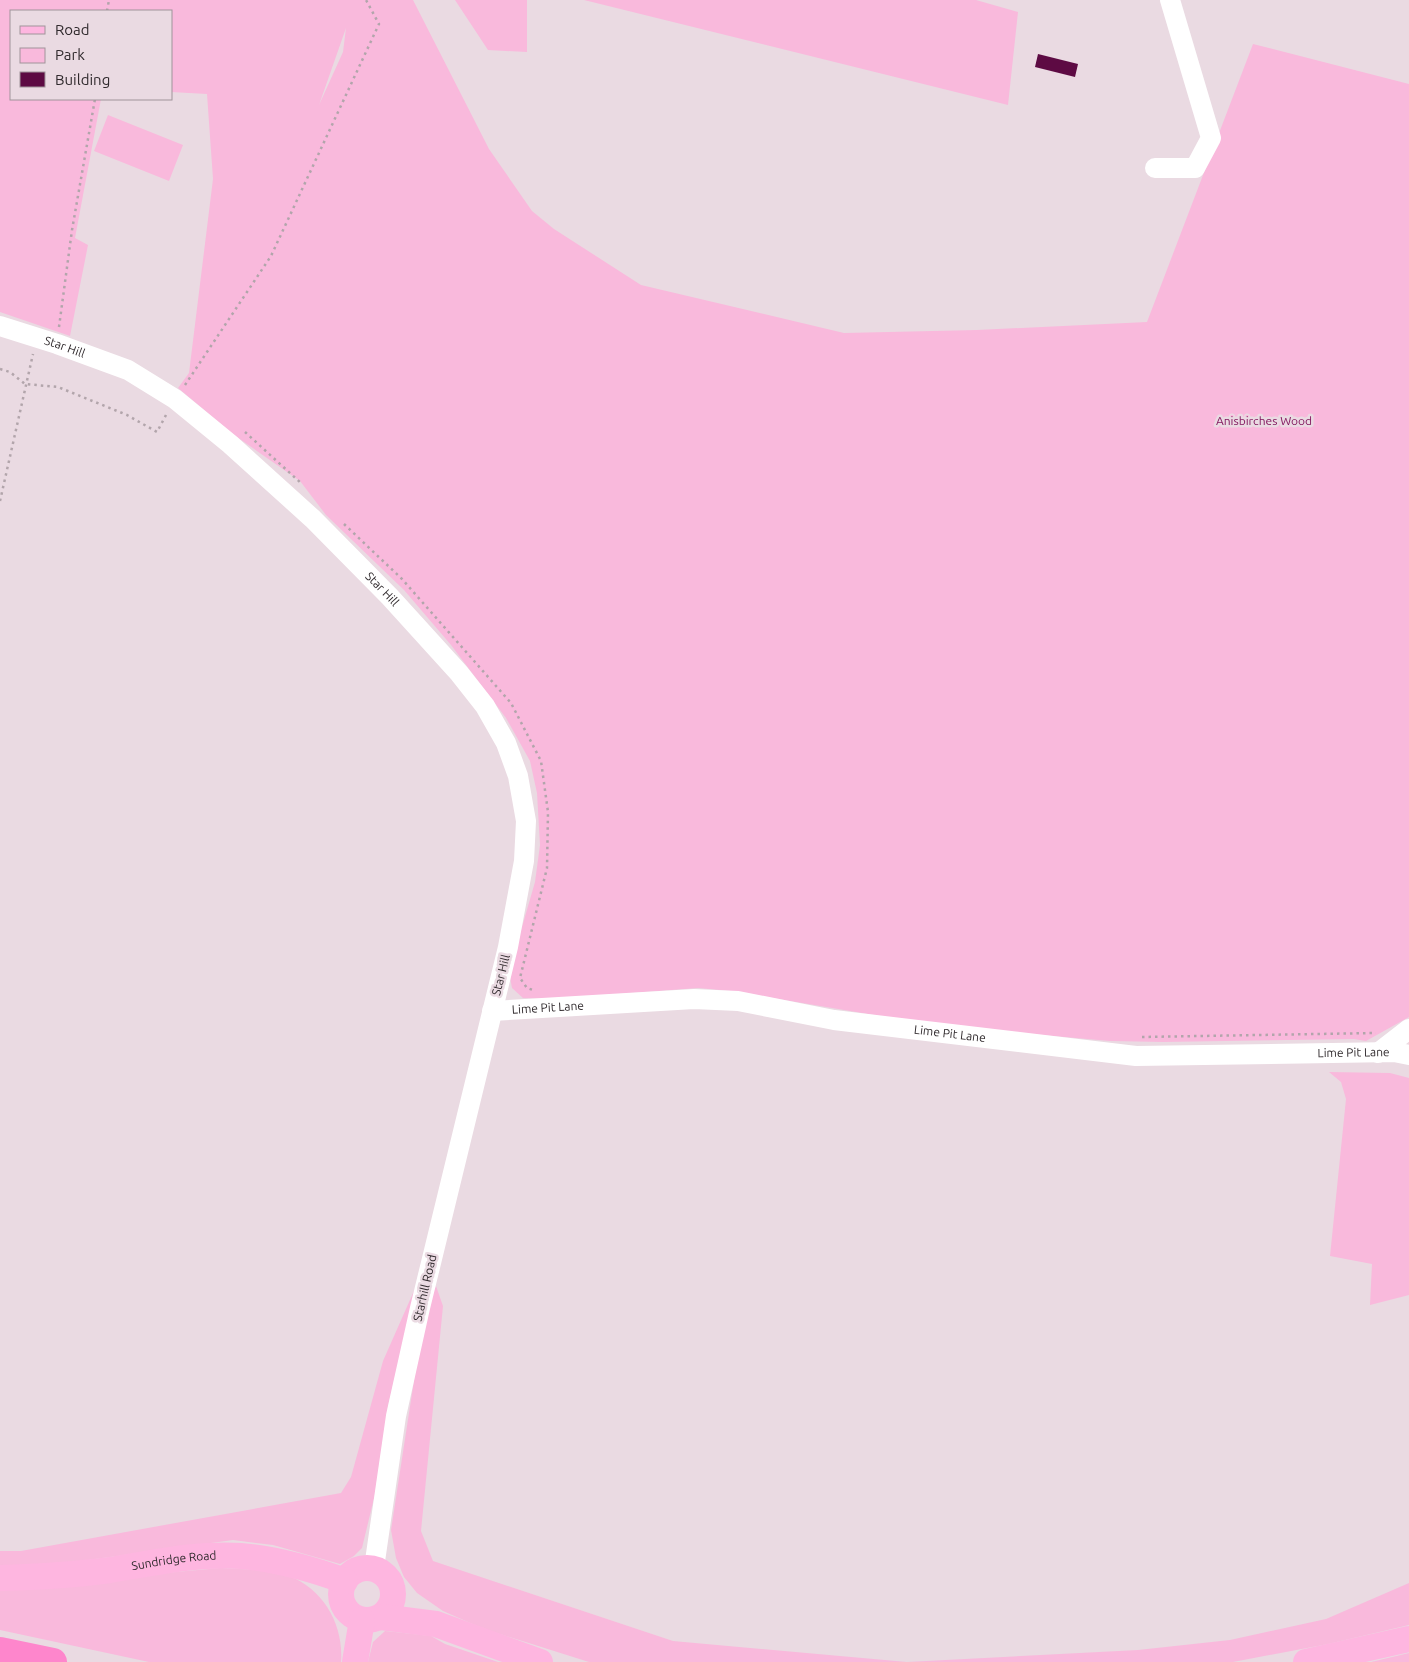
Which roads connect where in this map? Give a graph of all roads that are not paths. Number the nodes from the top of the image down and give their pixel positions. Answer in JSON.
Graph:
{"nodes":[{"id":1,"x":1170,"y":0,"type":"edge"},
{"id":2,"x":1155,"y":168,"type":"dead end"},
{"id":3,"x":0,"y":326,"type":"edge"},
{"id":4,"x":492,"y":1011,"type":"junction"},
{"id":5,"x":1409,"y":1029,"type":"edge"},
{"id":6,"x":1378,"y":1053,"type":"junction"},
{"id":7,"x":1409,"y":1055,"type":"edge"},
{"id":8,"x":383,"y":1575,"type":"junction"},
{"id":9,"x":0,"y":1578,"type":"edge"},
{"id":10,"x":345,"y":1581,"type":"junction"},
{"id":11,"x":371,"y":1618,"type":"junction"},
{"id":12,"x":436,"y":1624,"type":"junction"},
{"id":13,"x":1409,"y":1639,"type":"edge"},
{"id":14,"x":0,"y":1651,"type":"edge"},
{"id":15,"x":53,"y":1662,"type":"edge"},
{"id":16,"x":355,"y":1662,"type":"edge"},
{"id":17,"x":540,"y":1662,"type":"edge"},
{"id":18,"x":1306,"y":1662,"type":"edge"}],
"edges":[{"from":1,"to":2,"type":"street"},
{"from":3,"to":4,"type":"street","name":"Star Hill"},
{"from":4,"to":6,"type":"street","name":"Lime Pit Lane"},
{"from":4,"to":8,"type":"street","name":"Starhill Road"},
{"from":5,"to":6,"type":"street"},
{"from":6,"to":7,"type":"street","name":"Lime Pit Lane"},
{"from":8,"to":10,"type":"main road"},
{"from":8,"to":11,"type":"main road"},
{"from":8,"to":12,"type":"main road"},
{"from":9,"to":10,"type":"main road","name":"Sundridge Road"},
{"from":10,"to":11,"type":"main road"},
{"from":11,"to":12,"type":"main road"},
{"from":11,"to":16,"type":"main road"},
{"from":12,"to":17,"type":"main road"},
{"from":13,"to":18,"type":"main road"},
{"from":14,"to":15,"type":"highway"}]}
